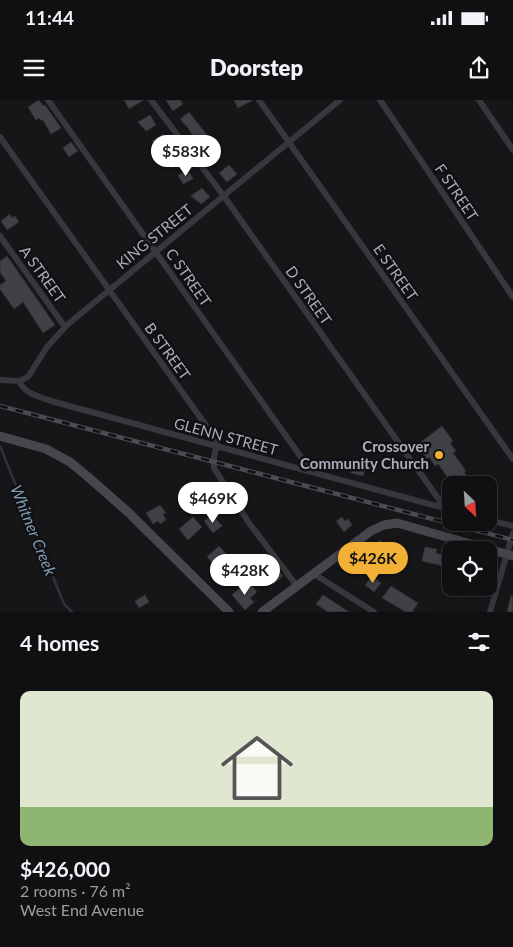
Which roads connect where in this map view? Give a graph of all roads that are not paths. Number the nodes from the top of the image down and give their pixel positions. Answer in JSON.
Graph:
{"nodes":[{"id":1,"x":48,"y":100,"type":"edge"},
{"id":2,"x":151,"y":100,"type":"edge"},
{"id":3,"x":259,"y":100,"type":"edge"},
{"id":4,"x":340,"y":100,"type":"edge"},
{"id":5,"x":380,"y":100,"type":"edge"},
{"id":6,"x":479,"y":100,"type":"edge"},
{"id":7,"x":0,"y":137,"type":"edge"},
{"id":8,"x":288,"y":142,"type":"junction"},
{"id":9,"x":513,"y":150,"type":"edge"},
{"id":10,"x":223,"y":195,"type":"junction"},
{"id":11,"x":0,"y":236,"type":"edge"},
{"id":12,"x":156,"y":251,"type":"junction"},
{"id":13,"x":108,"y":289,"type":"junction"},
{"id":14,"x":513,"y":298,"type":"edge"},
{"id":15,"x":65,"y":327,"type":"junction"},
{"id":16,"x":0,"y":380,"type":"edge"},
{"id":17,"x":19,"y":381,"type":"junction"},
{"id":18,"x":0,"y":436,"type":"edge"},
{"id":19,"x":216,"y":446,"type":"junction"},
{"id":20,"x":513,"y":459,"type":"edge"},
{"id":21,"x":306,"y":471,"type":"junction"},
{"id":22,"x":440,"y":507,"type":"joint"},
{"id":23,"x":498,"y":522,"type":"edge"},
{"id":24,"x":513,"y":526,"type":"edge"},
{"id":25,"x":513,"y":533,"type":"edge"},
{"id":26,"x":510,"y":555,"type":"edge"},
{"id":27,"x":314,"y":574,"type":"junction"},
{"id":28,"x":296,"y":586,"type":"junction"},
{"id":29,"x":229,"y":612,"type":"edge"},
{"id":30,"x":262,"y":612,"type":"edge"},
{"id":31,"x":374,"y":612,"type":"edge"},
{"id":32,"x":490,"y":612,"type":"edge"}],
"edges":[{"from":1,"to":12,"type":"street","name":"C STREET"},
{"from":2,"to":10,"type":"street","name":"D STREET"},
{"from":3,"to":8,"type":"street","name":"E STREET"},
{"from":4,"to":8,"type":"street","name":"KING STREET"},
{"from":5,"to":14,"type":"street","name":"F STREET"},
{"from":6,"to":9,"type":"street"},
{"from":7,"to":13,"type":"street","name":"B STREET"},
{"from":8,"to":10,"type":"street","name":"KING STREET"},
{"from":8,"to":20,"type":"street","name":"E STREET"},
{"from":10,"to":12,"type":"street","name":"KING STREET"},
{"from":10,"to":22,"type":"street","name":"D STREET"},
{"from":11,"to":15,"type":"street","name":"A STREET"},
{"from":12,"to":13,"type":"street","name":"KING STREET"},
{"from":12,"to":21,"type":"street","name":"C STREET"},
{"from":13,"to":15,"type":"street","name":"KING STREET"},
{"from":13,"to":19,"type":"street","name":"B STREET"},
{"from":15,"to":17,"type":"street","name":"KING STREET"},
{"from":16,"to":17,"type":"street"},
{"from":17,"to":19,"type":"street","name":"GLENN STREET"},
{"from":18,"to":29,"type":"street"},
{"from":19,"to":21,"type":"street","name":"GLENN STREET"},
{"from":19,"to":28,"type":"street","name":"B STREET"},
{"from":21,"to":22,"type":"street","name":"GLENN STREET"},
{"from":23,"to":24,"type":"street"},
{"from":25,"to":26,"type":"street"},
{"from":26,"to":27,"type":"street"},
{"from":26,"to":32,"type":"street"},
{"from":27,"to":28,"type":"street"},
{"from":27,"to":31,"type":"street"},
{"from":28,"to":30,"type":"street"}]}
